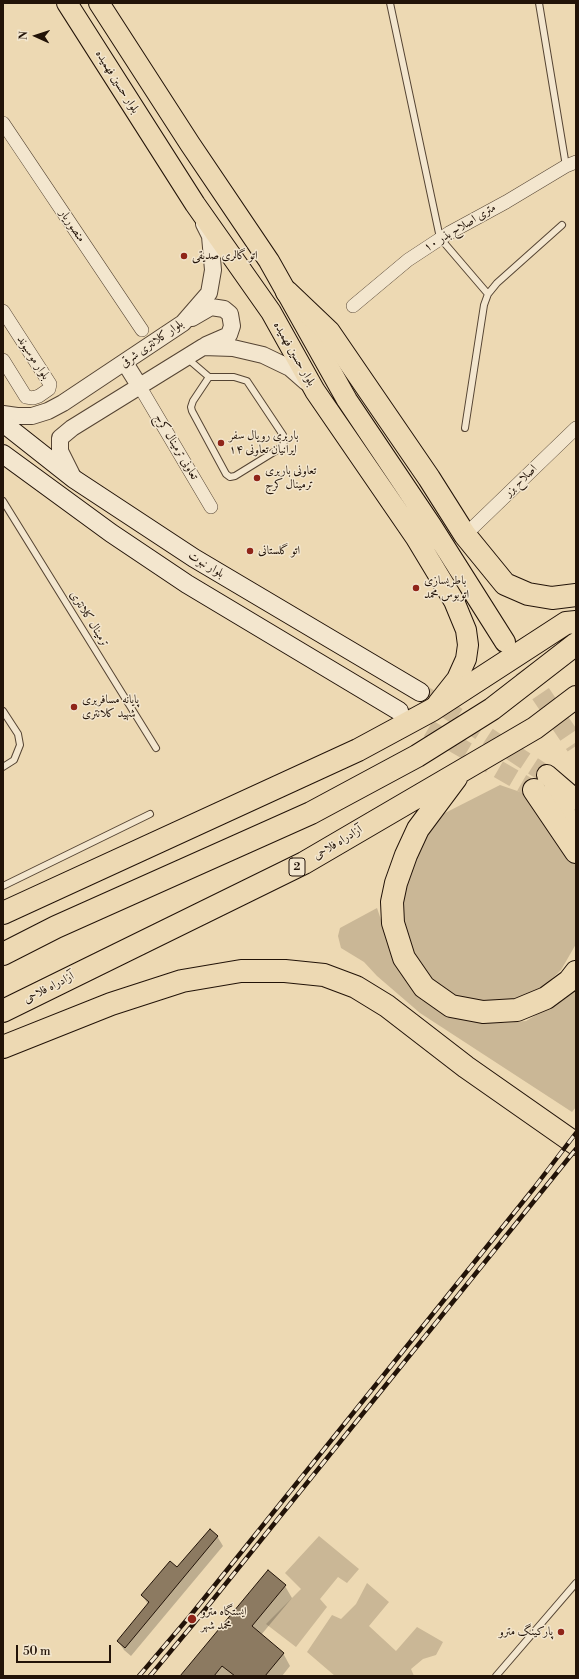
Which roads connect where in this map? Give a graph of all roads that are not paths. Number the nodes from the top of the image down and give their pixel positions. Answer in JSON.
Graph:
{"nodes":[{"id":1,"x":67,"y":3,"type":"edge"},
{"id":2,"x":99,"y":3,"type":"edge"},
{"id":3,"x":390,"y":3,"type":"edge"},
{"id":4,"x":539,"y":3,"type":"edge"},
{"id":5,"x":3,"y":123,"type":"edge"},
{"id":6,"x":571,"y":164,"type":"edge"},
{"id":7,"x":195,"y":204,"type":"junction"},
{"id":8,"x":562,"y":225,"type":"dead end"},
{"id":9,"x":440,"y":238,"type":"junction"},
{"id":10,"x":287,"y":292,"type":"junction"},
{"id":11,"x":488,"y":294,"type":"junction"},
{"id":12,"x":352,"y":306,"type":"dead end"},
{"id":13,"x":3,"y":311,"type":"edge"},
{"id":14,"x":183,"y":324,"type":"junction"},
{"id":15,"x":142,"y":330,"type":"dead end"},
{"id":16,"x":203,"y":347,"type":"junction"},
{"id":17,"x":187,"y":358,"type":"junction"},
{"id":18,"x":3,"y":360,"type":"edge"},
{"id":19,"x":125,"y":363,"type":"junction"},
{"id":20,"x":209,"y":377,"type":"junction"},
{"id":21,"x":140,"y":387,"type":"junction"},
{"id":22,"x":315,"y":391,"type":"junction"},
{"id":23,"x":3,"y":414,"type":"edge"},
{"id":24,"x":3,"y":423,"type":"edge"},
{"id":25,"x":465,"y":428,"type":"dead end"},
{"id":26,"x":576,"y":428,"type":"edge"},
{"id":27,"x":3,"y":454,"type":"edge"},
{"id":28,"x":3,"y":467,"type":"edge"},
{"id":29,"x":23,"y":470,"type":"junction"},
{"id":30,"x":74,"y":479,"type":"junction"},
{"id":31,"x":3,"y":501,"type":"edge"},
{"id":32,"x":211,"y":507,"type":"dead end"},
{"id":33,"x":465,"y":534,"type":"junction"},
{"id":34,"x":576,"y":595,"type":"edge"},
{"id":35,"x":576,"y":622,"type":"edge"},
{"id":36,"x":505,"y":642,"type":"tunnel mouth"},
{"id":37,"x":576,"y":644,"type":"edge"},
{"id":38,"x":420,"y":692,"type":"tunnel mouth"},
{"id":39,"x":576,"y":697,"type":"edge"},
{"id":40,"x":432,"y":710,"type":"junction"},
{"id":41,"x":3,"y":711,"type":"edge"},
{"id":42,"x":399,"y":711,"type":"tunnel mouth"},
{"id":43,"x":156,"y":748,"type":"dead end"},
{"id":44,"x":3,"y":768,"type":"edge"},
{"id":45,"x":463,"y":769,"type":"junction"},
{"id":46,"x":541,"y":783,"type":"junction"},
{"id":47,"x":576,"y":800,"type":"edge"},
{"id":48,"x":150,"y":814,"type":"dead end"},
{"id":49,"x":576,"y":824,"type":"edge"},
{"id":50,"x":576,"y":852,"type":"edge"},
{"id":51,"x":3,"y":886,"type":"edge"},
{"id":52,"x":3,"y":913,"type":"edge"},
{"id":53,"x":3,"y":954,"type":"edge"},
{"id":54,"x":576,"y":972,"type":"edge"},
{"id":55,"x":3,"y":1011,"type":"edge"},
{"id":56,"x":3,"y":1047,"type":"edge"},
{"id":57,"x":576,"y":1144,"type":"edge"},
{"id":58,"x":576,"y":1583,"type":"edge"},
{"id":59,"x":496,"y":1676,"type":"edge"}],
"edges":[{"from":1,"to":7,"type":"main road","name":"بلوار حسین فهمیده"},
{"from":2,"to":10,"type":"main road","name":"بلوار حسین فهمیده"},
{"from":3,"to":9,"type":"lane"},
{"from":4,"to":6,"type":"lane"},
{"from":5,"to":15,"type":"street","name":"منصوریار"},
{"from":6,"to":9,"type":"street","name":"۱۰ متری اصلاح بذر"},
{"from":7,"to":14,"type":"street","name":"بلوار کلانتری شرقی"},
{"from":7,"to":22,"type":"main road","name":"بلوار حسین فهمیده"},
{"from":8,"to":11,"type":"lane"},
{"from":9,"to":11,"type":"lane"},
{"from":9,"to":12,"type":"street","name":"۱۰ متری اصلاح بذر"},
{"from":10,"to":33,"type":"highway"},
{"from":10,"to":36,"type":"main road","name":"بلوار حسین فهمیده"},
{"from":11,"to":25,"type":"lane"},
{"from":13,"to":18,"type":"street","name":"بلوار موسیوند"},
{"from":14,"to":16,"type":"street"},
{"from":14,"to":19,"type":"street","name":"بلوار کلانتری شرقی"},
{"from":16,"to":17,"type":"street"},
{"from":16,"to":22,"type":"street"},
{"from":17,"to":20,"type":"lane"},
{"from":17,"to":21,"type":"street"},
{"from":19,"to":21,"type":"street"},
{"from":19,"to":23,"type":"street","name":"بلوار کلانتری شرقی"},
{"from":20,"to":20,"type":"lane"},
{"from":21,"to":30,"type":"street"},
{"from":21,"to":32,"type":"street","name":"تعاونی ترمینال کرج"},
{"from":22,"to":40,"type":"main road","name":"بلوار حسین فهمیده"},
{"from":24,"to":30,"type":"main road","name":"بلوار نبوت"},
{"from":26,"to":33,"type":"street","name":"اصلاح بزر"},
{"from":27,"to":29,"type":"main road"},
{"from":28,"to":29,"type":"street"},
{"from":29,"to":42,"type":"main road"},
{"from":30,"to":38,"type":"main road","name":"بلوار نبوت"},
{"from":31,"to":43,"type":"lane","name":"ترمینال کلانتری"},
{"from":33,"to":34,"type":"highway"},
{"from":35,"to":40,"type":"highway"},
{"from":37,"to":53,"type":"highway"},
{"from":39,"to":45,"type":"highway","name":"آزادراه فلاحی","number":"2"},
{"from":40,"to":52,"type":"highway"},
{"from":41,"to":44,"type":"lane"},
{"from":45,"to":54,"type":"highway"},
{"from":45,"to":55,"type":"highway","name":"آزادراه فلاحی","number":"2"},
{"from":46,"to":47,"type":"main road"},
{"from":46,"to":49,"type":"main road"},
{"from":46,"to":50,"type":"highway"},
{"from":48,"to":51,"type":"lane"},
{"from":56,"to":57,"type":"highway"},
{"from":58,"to":59,"type":"lane"}]}
